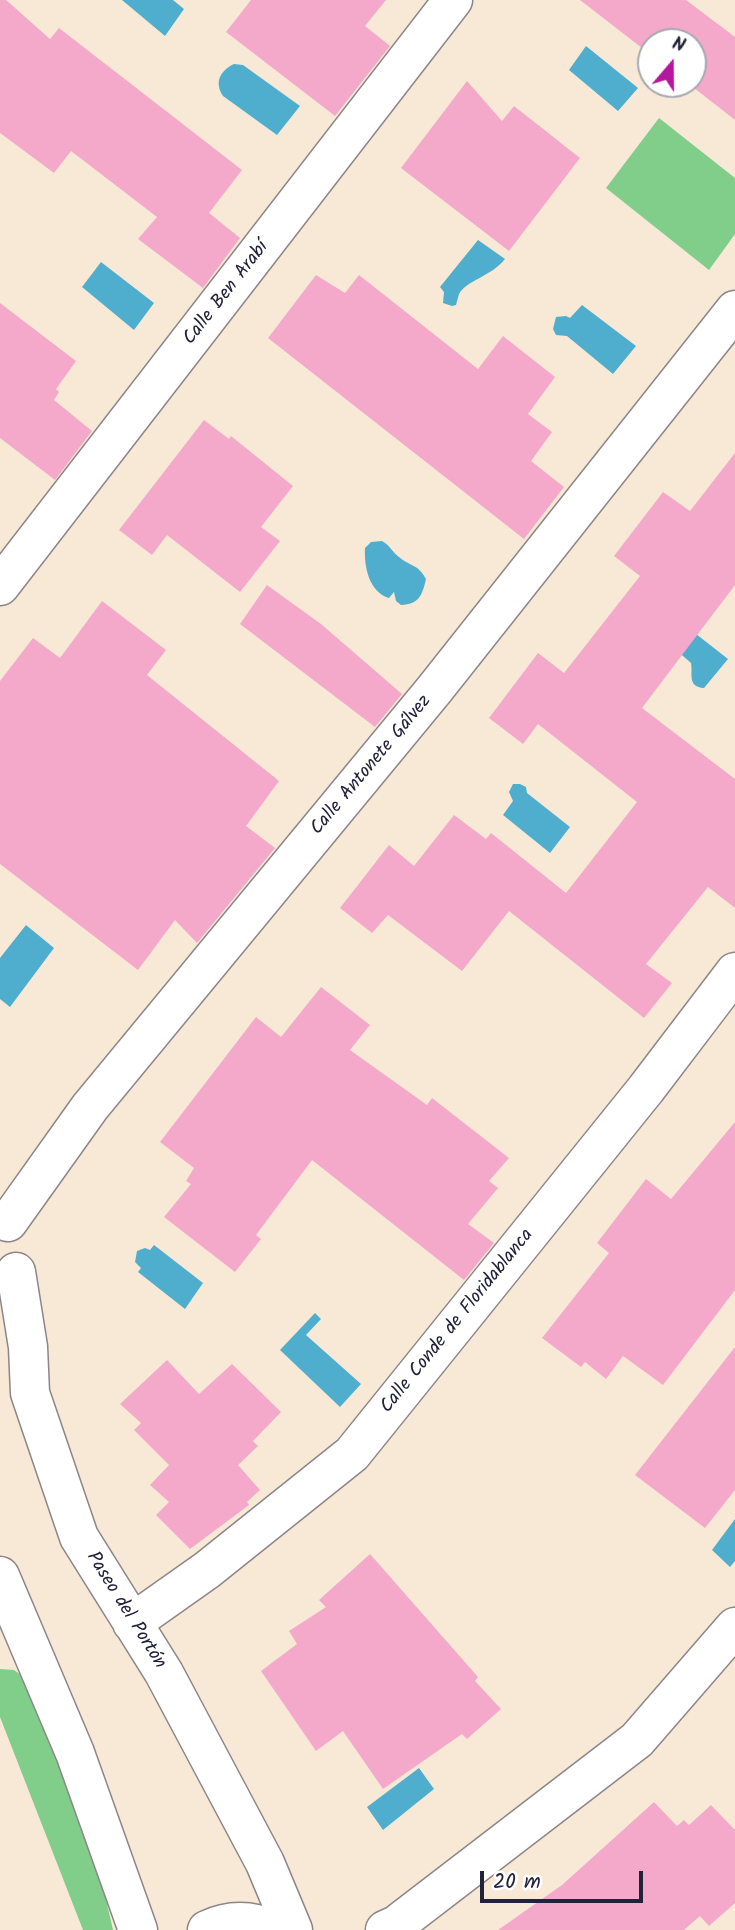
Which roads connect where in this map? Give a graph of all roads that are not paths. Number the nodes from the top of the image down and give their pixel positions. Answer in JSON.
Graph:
{"nodes":[{"id":1,"x":453,"y":0,"type":"edge"},
{"id":2,"x":735,"y":310,"type":"edge"},
{"id":3,"x":0,"y":586,"type":"edge"},
{"id":4,"x":735,"y":972,"type":"edge"},
{"id":5,"x":4,"y":1217,"type":"edge"},
{"id":6,"x":8,"y":1288,"type":"edge"},
{"id":7,"x":5,"y":1599,"type":"edge"},
{"id":8,"x":132,"y":1623,"type":"junction"},
{"id":9,"x":735,"y":1627,"type":"edge"},
{"id":10,"x":138,"y":1930,"type":"edge"},
{"id":11,"x":207,"y":1930,"type":"edge"},
{"id":12,"x":274,"y":1930,"type":"edge"},
{"id":13,"x":293,"y":1930,"type":"edge"},
{"id":14,"x":385,"y":1930,"type":"edge"}],
"edges":[{"from":1,"to":3,"type":"street","name":"Calle Ben Arabí"},
{"from":2,"to":5,"type":"street","name":"Calle Antonete Gálvez"},
{"from":4,"to":8,"type":"street","name":"Calle Conde de Floridablanca"},
{"from":5,"to":6,"type":"street","name":"Paseo del Portón"},
{"from":6,"to":8,"type":"street","name":"Paseo del Portón"},
{"from":7,"to":10,"type":"street"},
{"from":8,"to":13,"type":"street","name":"Paseo del Portón"},
{"from":9,"to":14,"type":"street"},
{"from":11,"to":12,"type":"street"}]}
